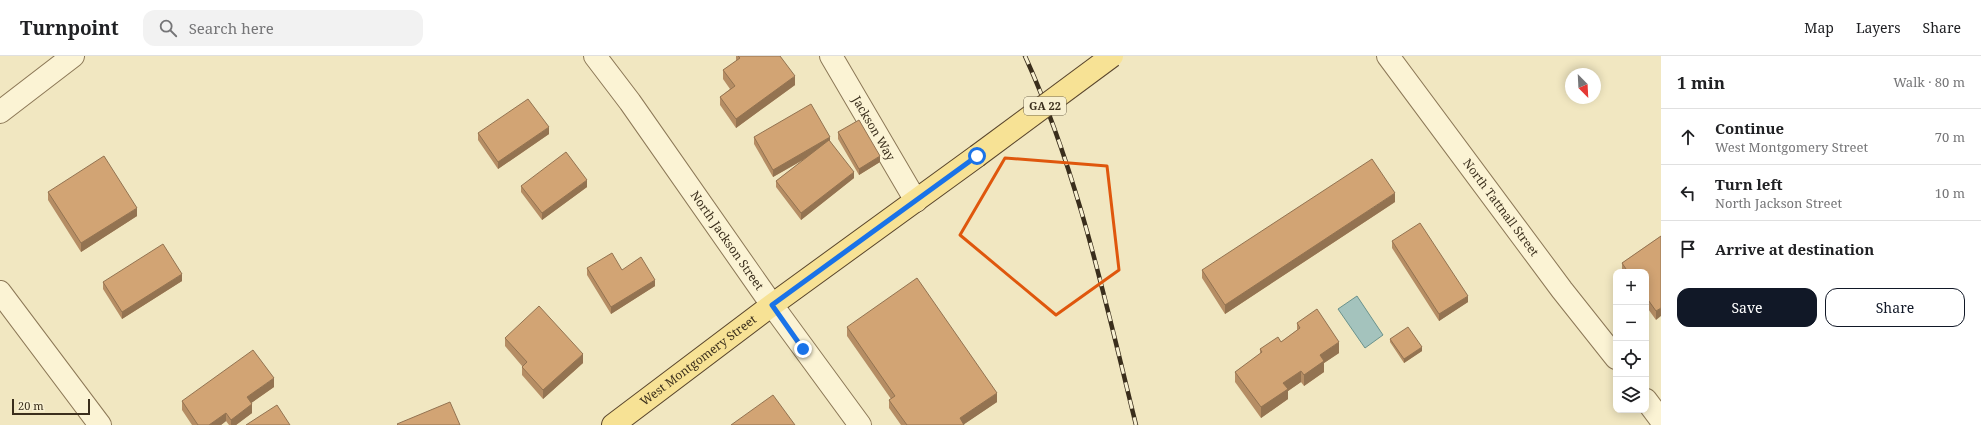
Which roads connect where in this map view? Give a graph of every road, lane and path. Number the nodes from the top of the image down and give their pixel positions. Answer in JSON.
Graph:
{"nodes":[{"id":1,"x":74,"y":56,"type":"edge"},
{"id":2,"x":595,"y":56,"type":"edge"},
{"id":3,"x":831,"y":56,"type":"edge"},
{"id":4,"x":1112,"y":56,"type":"edge"},
{"id":5,"x":1388,"y":56,"type":"edge"},
{"id":6,"x":0,"y":112,"type":"edge"},
{"id":7,"x":916,"y":201,"type":"junction"},
{"id":8,"x":0,"y":292,"type":"edge"},
{"id":9,"x":772,"y":305,"type":"junction"},
{"id":10,"x":1613,"y":354,"type":"edge"},
{"id":11,"x":100,"y":425,"type":"edge"},
{"id":12,"x":614,"y":425,"type":"edge"},
{"id":13,"x":860,"y":425,"type":"edge"}],
"edges":[{"from":1,"to":6,"type":"street"},
{"from":2,"to":9,"type":"street","name":"North Jackson Street"},
{"from":3,"to":7,"type":"street","name":"Jackson Way"},
{"from":4,"to":7,"type":"main road","name":"West Montgomery Street","number":"GA 22","bridge":true},
{"from":5,"to":10,"type":"street","name":"North Tattnall Street"},
{"from":7,"to":9,"type":"main road","name":"West Montgomery Street","number":"GA 22"},
{"from":8,"to":11,"type":"street"},
{"from":9,"to":12,"type":"main road","name":"West Montgomery Street","number":"GA 22"},
{"from":9,"to":13,"type":"street","name":"North Jackson Street"}]}
